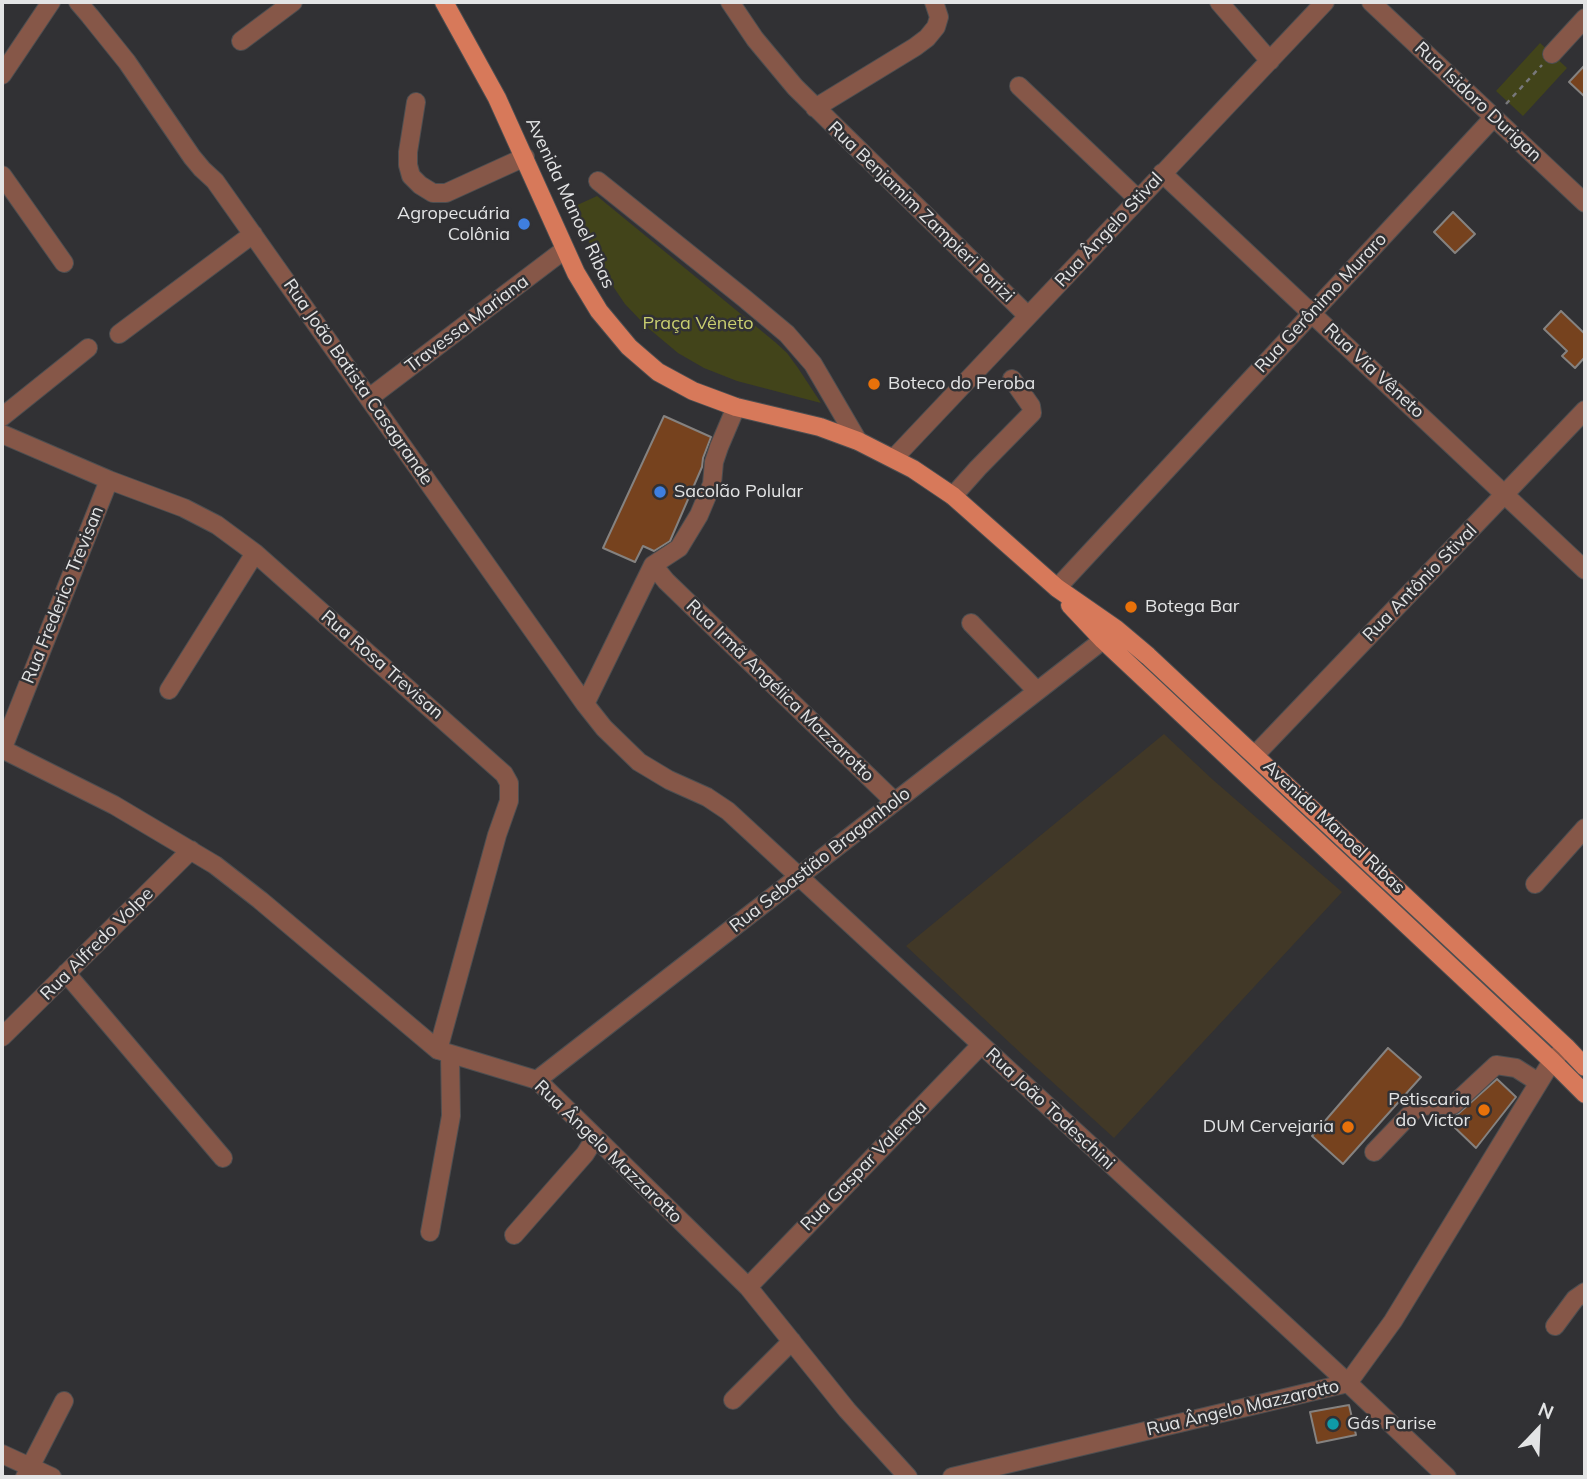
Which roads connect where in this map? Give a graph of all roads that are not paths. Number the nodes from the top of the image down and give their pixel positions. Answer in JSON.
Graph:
{"nodes":[{"id":1,"x":51,"y":2,"type":"edge"},
{"id":2,"x":78,"y":2,"type":"edge"},
{"id":3,"x":293,"y":2,"type":"edge"},
{"id":4,"x":444,"y":2,"type":"edge"},
{"id":5,"x":730,"y":2,"type":"edge"},
{"id":6,"x":934,"y":2,"type":"edge"},
{"id":7,"x":1219,"y":2,"type":"edge"},
{"id":8,"x":1325,"y":2,"type":"edge"},
{"id":9,"x":1371,"y":2,"type":"edge"},
{"id":10,"x":1585,"y":18,"type":"edge"},
{"id":11,"x":241,"y":41,"type":"dead end"},
{"id":12,"x":1552,"y":54,"type":"road end"},
{"id":13,"x":1270,"y":61,"type":"junction"},
{"id":14,"x":2,"y":75,"type":"edge"},
{"id":15,"x":1019,"y":86,"type":"dead end"},
{"id":16,"x":416,"y":102,"type":"dead end"},
{"id":17,"x":815,"y":108,"type":"junction"},
{"id":18,"x":1494,"y":117,"type":"junction"},
{"id":19,"x":525,"y":157,"type":"junction"},
{"id":20,"x":1163,"y":173,"type":"junction"},
{"id":21,"x":2,"y":175,"type":"edge"},
{"id":22,"x":598,"y":181,"type":"dead end"},
{"id":23,"x":1138,"y":200,"type":"junction"},
{"id":24,"x":1585,"y":203,"type":"edge"},
{"id":25,"x":253,"y":233,"type":"junction"},
{"id":26,"x":564,"y":250,"type":"junction"},
{"id":27,"x":64,"y":263,"type":"dead end"},
{"id":28,"x":1312,"y":313,"type":"junction"},
{"id":29,"x":1028,"y":316,"type":"junction"},
{"id":30,"x":120,"y":334,"type":"dead end"},
{"id":31,"x":88,"y":348,"type":"dead end"},
{"id":32,"x":1012,"y":379,"type":"dead end"},
{"id":33,"x":369,"y":398,"type":"junction"},
{"id":34,"x":736,"y":407,"type":"junction"},
{"id":35,"x":1585,"y":410,"type":"edge"},
{"id":36,"x":2,"y":417,"type":"edge"},
{"id":37,"x":2,"y":434,"type":"edge"},
{"id":38,"x":858,"y":441,"type":"junction"},
{"id":39,"x":894,"y":458,"type":"junction"},
{"id":40,"x":109,"y":480,"type":"junction"},
{"id":41,"x":1505,"y":494,"type":"junction"},
{"id":42,"x":953,"y":496,"type":"junction"},
{"id":43,"x":255,"y":553,"type":"junction"},
{"id":44,"x":653,"y":565,"type":"junction"},
{"id":45,"x":1585,"y":569,"type":"edge"},
{"id":46,"x":1057,"y":588,"type":"junction"},
{"id":47,"x":971,"y":623,"type":"dead end"},
{"id":48,"x":1103,"y":640,"type":"junction"},
{"id":49,"x":169,"y":690,"type":"dead end"},
{"id":50,"x":1037,"y":691,"type":"junction"},
{"id":51,"x":585,"y":704,"type":"junction"},
{"id":52,"x":2,"y":749,"type":"edge"},
{"id":53,"x":1255,"y":755,"type":"junction"},
{"id":54,"x":639,"y":762,"type":"joint"},
{"id":55,"x":895,"y":802,"type":"junction"},
{"id":56,"x":1585,"y":828,"type":"edge"},
{"id":57,"x":191,"y":850,"type":"junction"},
{"id":58,"x":799,"y":877,"type":"junction"},
{"id":59,"x":1535,"y":884,"type":"dead end"},
{"id":60,"x":66,"y":974,"type":"junction"},
{"id":61,"x":2,"y":1037,"type":"edge"},
{"id":62,"x":981,"y":1045,"type":"junction"},
{"id":63,"x":1566,"y":1047,"type":"junction"},
{"id":64,"x":444,"y":1052,"type":"junction"},
{"id":65,"x":1552,"y":1061,"type":"junction"},
{"id":66,"x":1585,"y":1067,"type":"edge"},
{"id":67,"x":537,"y":1080,"type":"junction"},
{"id":68,"x":1538,"y":1082,"type":"junction"},
{"id":69,"x":1585,"y":1094,"type":"edge"},
{"id":70,"x":595,"y":1138,"type":"junction"},
{"id":71,"x":1374,"y":1152,"type":"dead end"},
{"id":72,"x":222,"y":1158,"type":"dead end"},
{"id":73,"x":430,"y":1232,"type":"dead end"},
{"id":74,"x":514,"y":1235,"type":"dead end"},
{"id":75,"x":748,"y":1287,"type":"junction"},
{"id":76,"x":1585,"y":1292,"type":"edge"},
{"id":77,"x":1555,"y":1326,"type":"dead end"},
{"id":78,"x":792,"y":1342,"type":"junction"},
{"id":79,"x":1348,"y":1383,"type":"junction"},
{"id":80,"x":733,"y":1400,"type":"dead end"},
{"id":81,"x":64,"y":1401,"type":"dead end"},
{"id":82,"x":2,"y":1454,"type":"edge"},
{"id":83,"x":28,"y":1472,"type":"edge"},
{"id":84,"x":52,"y":1477,"type":"edge"},
{"id":85,"x":908,"y":1477,"type":"edge"},
{"id":86,"x":952,"y":1477,"type":"edge"},
{"id":87,"x":1447,"y":1477,"type":"edge"}],
"edges":[{"from":1,"to":14,"type":"street"},
{"from":2,"to":25,"type":"street","name":"Rua João Batista Casagrande"},
{"from":3,"to":11,"type":"street"},
{"from":4,"to":19,"type":"main road","name":"Avenida Manoel Ribas"},
{"from":5,"to":17,"type":"street","name":"Rua Benjamim Zampieri Parizi"},
{"from":6,"to":17,"type":"street"},
{"from":7,"to":13,"type":"street"},
{"from":8,"to":13,"type":"street","name":"Rua Ângelo Stival"},
{"from":9,"to":18,"type":"street","name":"Rua Isidoro Durigan"},
{"from":10,"to":12,"type":"street"},
{"from":13,"to":20,"type":"street","name":"Rua Ângelo Stival"},
{"from":15,"to":23,"type":"street"},
{"from":16,"to":19,"type":"street"},
{"from":17,"to":29,"type":"street","name":"Rua Benjamim Zampieri Parizi"},
{"from":18,"to":24,"type":"street","name":"Rua Isidoro Durigan"},
{"from":18,"to":28,"type":"street","name":"Rua Gerônimo Muraro"},
{"from":19,"to":26,"type":"main road","name":"Avenida Manoel Ribas"},
{"from":20,"to":23,"type":"street","name":"Rua Ângelo Stival"},
{"from":20,"to":28,"type":"street","name":"Rua Via Vêneto"},
{"from":21,"to":27,"type":"street"},
{"from":22,"to":38,"type":"street"},
{"from":23,"to":29,"type":"street","name":"Rua Ângelo Stival"},
{"from":25,"to":30,"type":"street"},
{"from":25,"to":33,"type":"street","name":"Rua João Batista Casagrande"},
{"from":26,"to":33,"type":"street","name":"Travessa Mariana"},
{"from":26,"to":34,"type":"main road","name":"Avenida Manoel Ribas"},
{"from":28,"to":41,"type":"street","name":"Rua Via Vêneto"},
{"from":28,"to":46,"type":"street","name":"Rua Gerônimo Muraro"},
{"from":29,"to":39,"type":"street","name":"Rua Ângelo Stival"},
{"from":31,"to":36,"type":"street"},
{"from":32,"to":42,"type":"street"},
{"from":33,"to":51,"type":"street","name":"Rua João Batista Casagrande"},
{"from":34,"to":38,"type":"main road","name":"Avenida Manoel Ribas"},
{"from":34,"to":44,"type":"street"},
{"from":35,"to":41,"type":"street","name":"Rua Antônio Stival"},
{"from":37,"to":40,"type":"street","name":"Rua Rosa Trevisan"},
{"from":38,"to":39,"type":"main road","name":"Avenida Manoel Ribas"},
{"from":39,"to":42,"type":"main road","name":"Avenida Manoel Ribas"},
{"from":40,"to":43,"type":"street","name":"Rua Rosa Trevisan"},
{"from":40,"to":52,"type":"street","name":"Rua Frederico Trevisan"},
{"from":41,"to":45,"type":"street","name":"Rua Via Vêneto"},
{"from":41,"to":53,"type":"street","name":"Rua Antônio Stival"},
{"from":42,"to":46,"type":"main road","name":"Avenida Manoel Ribas"},
{"from":43,"to":49,"type":"street"},
{"from":43,"to":64,"type":"street","name":"Rua Rosa Trevisan"},
{"from":44,"to":51,"type":"street"},
{"from":44,"to":55,"type":"street","name":"Rua Irmã Angélica Mazzarotto"},
{"from":46,"to":48,"type":"main road","name":"Avenida Manoel Ribas"},
{"from":46,"to":53,"type":"main road","name":"Avenida Manoel Ribas"},
{"from":47,"to":50,"type":"street"},
{"from":48,"to":50,"type":"street","name":"Rua Sebastião Braganholo"},
{"from":48,"to":65,"type":"main road","name":"Avenida Manoel Ribas"},
{"from":50,"to":55,"type":"street","name":"Rua Sebastião Braganholo"},
{"from":51,"to":54,"type":"street","name":"Rua João Batista Casagrande"},
{"from":52,"to":57,"type":"street","name":"Rua Ângelo Mazzarotto"},
{"from":53,"to":63,"type":"main road","name":"Avenida Manoel Ribas"},
{"from":54,"to":58,"type":"street","name":"Rua João Todeschini"},
{"from":55,"to":58,"type":"street","name":"Rua Sebastião Braganholo"},
{"from":56,"to":59,"type":"street"},
{"from":57,"to":60,"type":"street","name":"Rua Alfredo Volpe"},
{"from":57,"to":64,"type":"street","name":"Rua Ângelo Mazzarotto"},
{"from":58,"to":62,"type":"street","name":"Rua João Todeschini"},
{"from":58,"to":67,"type":"street","name":"Rua Sebastião Braganholo"},
{"from":60,"to":61,"type":"street","name":"Rua Alfredo Volpe"},
{"from":60,"to":72,"type":"street"},
{"from":62,"to":75,"type":"street","name":"Rua Gaspar Valenga"},
{"from":62,"to":79,"type":"street","name":"Rua João Todeschini"},
{"from":63,"to":65,"type":"street","name":"Rua Ângelo Mazzarotto"},
{"from":63,"to":66,"type":"main road","name":"Avenida Manoel Ribas"},
{"from":64,"to":67,"type":"street","name":"Rua Ângelo Mazzarotto"},
{"from":64,"to":73,"type":"street"},
{"from":65,"to":68,"type":"street","name":"Rua Ângelo Mazzarotto"},
{"from":65,"to":69,"type":"main road","name":"Avenida Manoel Ribas"},
{"from":67,"to":70,"type":"street","name":"Rua Ângelo Mazzarotto"},
{"from":68,"to":71,"type":"street"},
{"from":68,"to":79,"type":"street","name":"Rua Ângelo Mazzarotto"},
{"from":70,"to":74,"type":"street"},
{"from":70,"to":75,"type":"street","name":"Rua Ângelo Mazzarotto"},
{"from":75,"to":78,"type":"street","name":"Rua Ângelo Mazzarotto"},
{"from":76,"to":77,"type":"street"},
{"from":78,"to":80,"type":"street"},
{"from":78,"to":85,"type":"street","name":"Rua Ângelo Mazzarotto"},
{"from":79,"to":86,"type":"street","name":"Rua Ângelo Mazzarotto"},
{"from":79,"to":87,"type":"street","name":"Rua João Todeschini"},
{"from":81,"to":83,"type":"street"},
{"from":82,"to":83,"type":"street"},
{"from":83,"to":84,"type":"street"}]}
